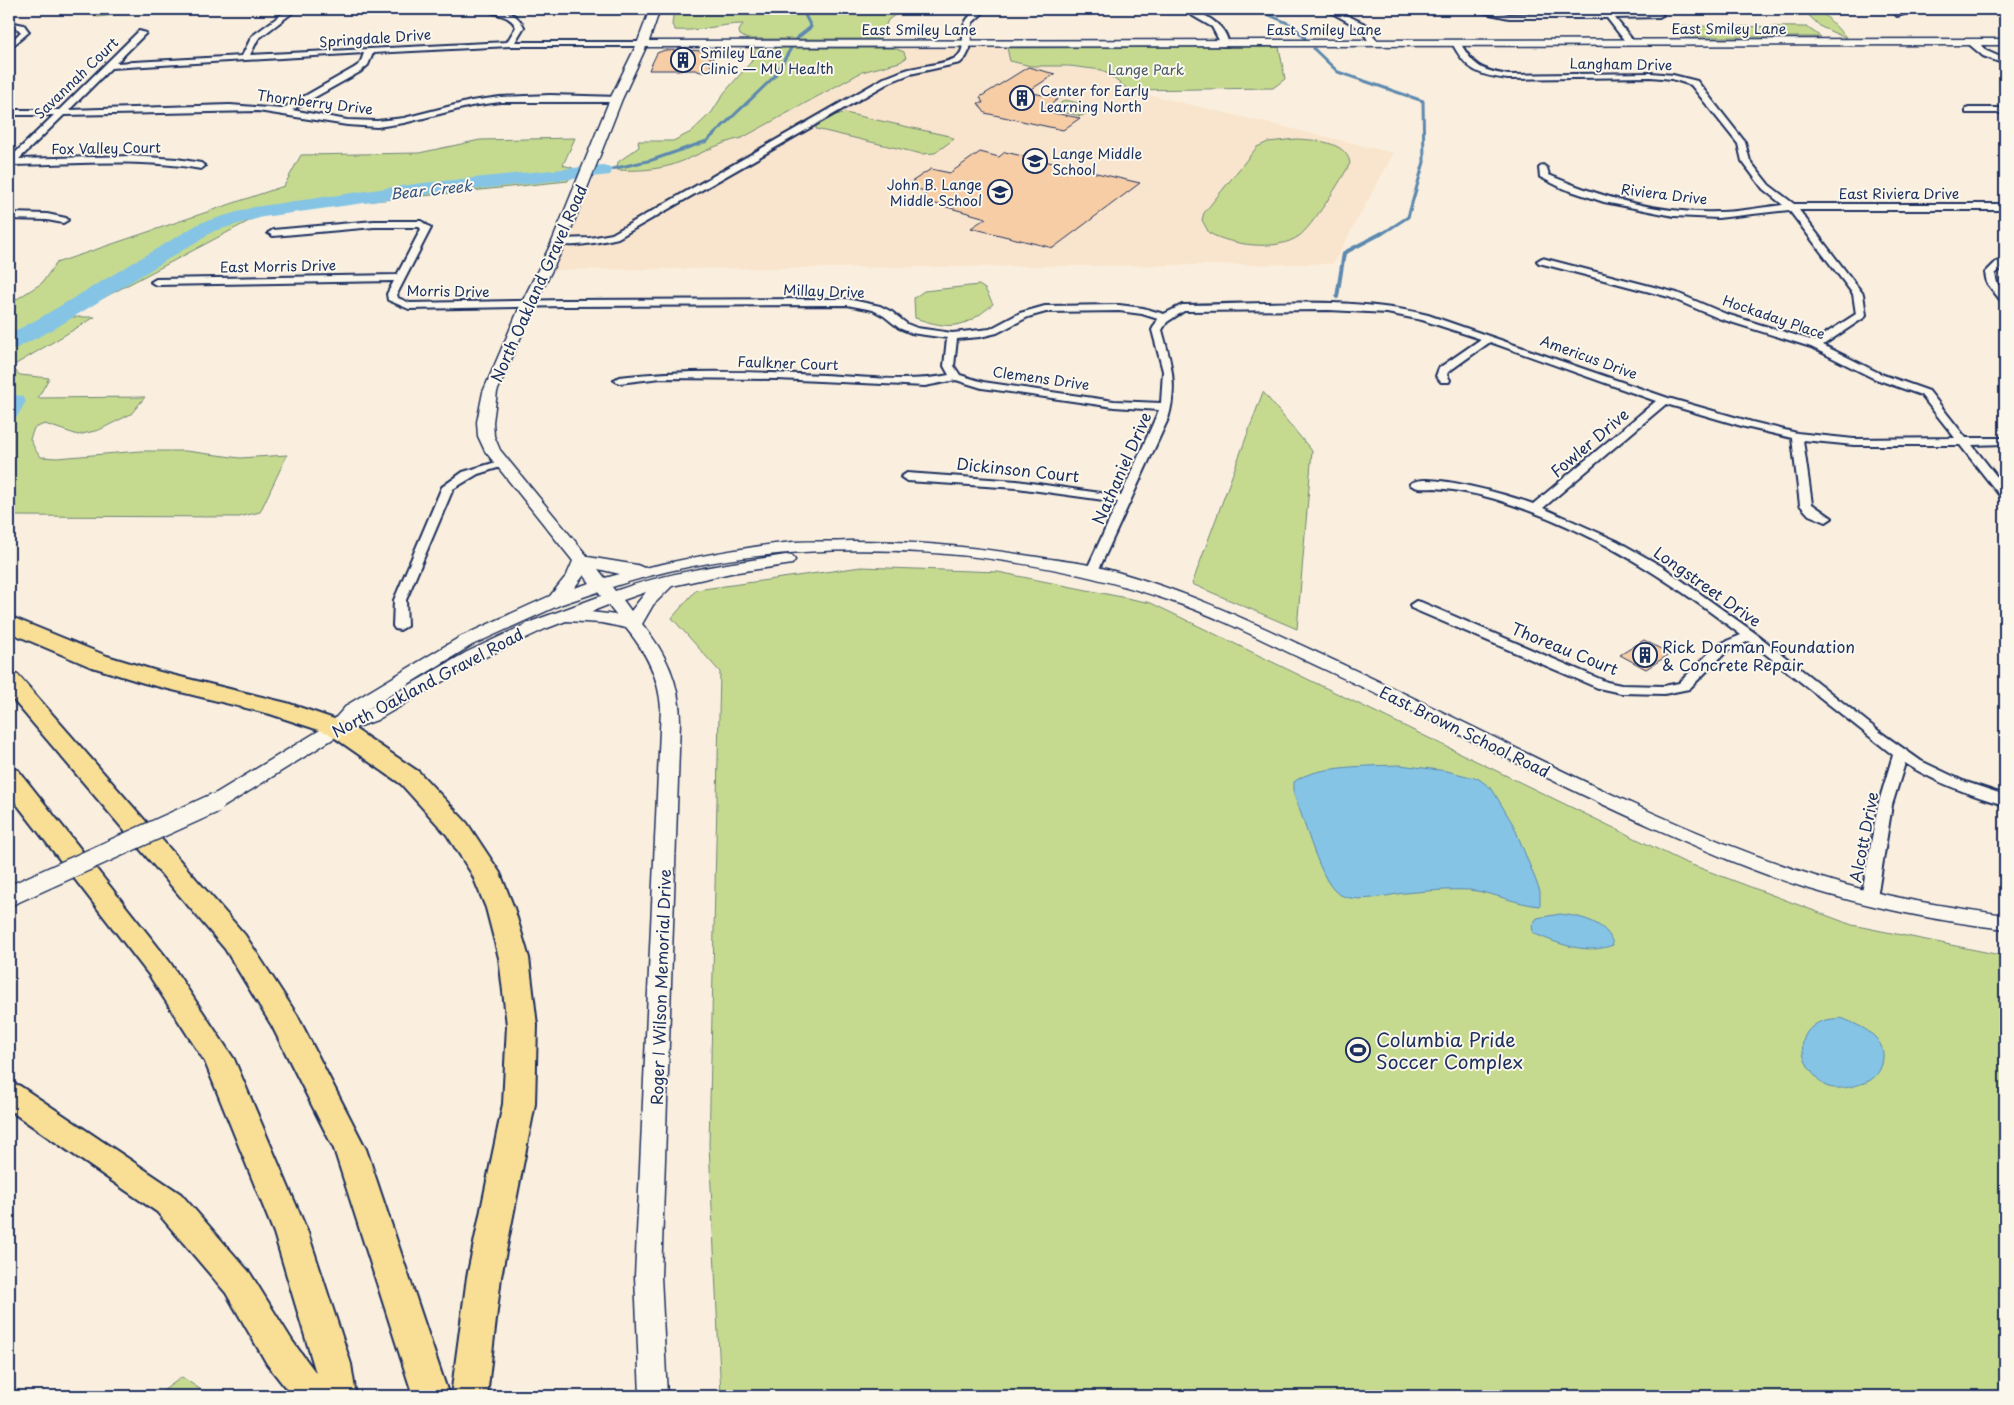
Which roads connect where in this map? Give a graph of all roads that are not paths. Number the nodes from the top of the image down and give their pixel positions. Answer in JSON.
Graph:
{"nodes":[{"id":1,"x":489,"y":9,"type":"edge"},
{"id":2,"x":655,"y":9,"type":"edge"},
{"id":3,"x":983,"y":9,"type":"edge"},
{"id":4,"x":1185,"y":9,"type":"edge"},
{"id":5,"x":1329,"y":9,"type":"edge"},
{"id":6,"x":1471,"y":9,"type":"edge"},
{"id":7,"x":292,"y":10,"type":"edge"},
{"id":8,"x":1607,"y":12,"type":"edge"},
{"id":9,"x":1660,"y":15,"type":"dead end"},
{"id":10,"x":9,"y":24,"type":"edge"},
{"id":11,"x":142,"y":33,"type":"dead end"},
{"id":12,"x":1973,"y":42,"type":"junction"},
{"id":13,"x":2005,"y":42,"type":"edge"},
{"id":14,"x":1374,"y":43,"type":"junction"},
{"id":15,"x":1456,"y":43,"type":"junction"},
{"id":16,"x":1630,"y":43,"type":"junction"},
{"id":17,"x":510,"y":44,"type":"junction"},
{"id":18,"x":642,"y":44,"type":"junction"},
{"id":19,"x":966,"y":44,"type":"junction"},
{"id":20,"x":1225,"y":44,"type":"junction"},
{"id":21,"x":9,"y":48,"type":"edge"},
{"id":22,"x":369,"y":52,"type":"junction"},
{"id":23,"x":244,"y":58,"type":"junction"},
{"id":24,"x":2005,"y":62,"type":"edge"},
{"id":25,"x":109,"y":66,"type":"junction"},
{"id":26,"x":616,"y":99,"type":"junction"},
{"id":27,"x":284,"y":111,"type":"junction"},
{"id":28,"x":1969,"y":111,"type":"dead end"},
{"id":29,"x":2005,"y":111,"type":"edge"},
{"id":30,"x":9,"y":112,"type":"edge"},
{"id":31,"x":61,"y":112,"type":"junction"},
{"id":32,"x":10,"y":163,"type":"edge"},
{"id":33,"x":202,"y":166,"type":"dead end"},
{"id":34,"x":1543,"y":168,"type":"dead end"},
{"id":35,"x":1792,"y":207,"type":"junction"},
{"id":36,"x":2005,"y":207,"type":"edge"},
{"id":37,"x":9,"y":216,"type":"edge"},
{"id":38,"x":63,"y":220,"type":"dead end"},
{"id":39,"x":273,"y":234,"type":"dead end"},
{"id":40,"x":559,"y":242,"type":"junction"},
{"id":41,"x":1542,"y":261,"type":"dead end"},
{"id":42,"x":2005,"y":263,"type":"edge"},
{"id":43,"x":400,"y":278,"type":"junction"},
{"id":44,"x":156,"y":282,"type":"dead end"},
{"id":45,"x":2005,"y":299,"type":"edge"},
{"id":46,"x":528,"y":304,"type":"junction"},
{"id":47,"x":1165,"y":318,"type":"junction"},
{"id":48,"x":952,"y":336,"type":"junction"},
{"id":49,"x":1489,"y":338,"type":"junction"},
{"id":50,"x":1815,"y":345,"type":"junction"},
{"id":51,"x":956,"y":378,"type":"junction"},
{"id":52,"x":619,"y":380,"type":"dead end"},
{"id":53,"x":1446,"y":380,"type":"dead end"},
{"id":54,"x":1664,"y":400,"type":"junction"},
{"id":55,"x":1166,"y":407,"type":"junction"},
{"id":56,"x":1797,"y":436,"type":"junction"},
{"id":57,"x":1965,"y":441,"type":"junction"},
{"id":58,"x":2005,"y":441,"type":"edge"},
{"id":59,"x":503,"y":463,"type":"junction"},
{"id":60,"x":907,"y":477,"type":"dead end"},
{"id":61,"x":1416,"y":484,"type":"dead end"},
{"id":62,"x":2005,"y":494,"type":"edge"},
{"id":63,"x":1126,"y":500,"type":"junction"},
{"id":64,"x":1536,"y":508,"type":"junction"},
{"id":65,"x":1826,"y":518,"type":"dead end"},
{"id":66,"x":581,"y":561,"type":"junction"},
{"id":67,"x":1092,"y":571,"type":"junction"},
{"id":68,"x":662,"y":576,"type":"junction"},
{"id":69,"x":605,"y":591,"type":"junction"},
{"id":70,"x":556,"y":600,"type":"junction"},
{"id":71,"x":1416,"y":605,"type":"dead end"},
{"id":72,"x":554,"y":619,"type":"junction"},
{"id":73,"x":9,"y":623,"type":"edge"},
{"id":74,"x":633,"y":624,"type":"junction"},
{"id":75,"x":400,"y":626,"type":"dead end"},
{"id":76,"x":1750,"y":636,"type":"junction"},
{"id":77,"x":9,"y":680,"type":"edge"},
{"id":78,"x":337,"y":728,"type":"junction"},
{"id":79,"x":1901,"y":754,"type":"junction"},
{"id":80,"x":9,"y":776,"type":"edge"},
{"id":81,"x":2005,"y":800,"type":"edge"},
{"id":82,"x":215,"y":803,"type":"joint"},
{"id":83,"x":9,"y":896,"type":"edge"},
{"id":84,"x":1870,"y":898,"type":"junction"},
{"id":85,"x":2005,"y":922,"type":"edge"},
{"id":86,"x":9,"y":1094,"type":"edge"},
{"id":87,"x":313,"y":1396,"type":"edge"},
{"id":88,"x":338,"y":1396,"type":"edge"},
{"id":89,"x":431,"y":1396,"type":"edge"},
{"id":90,"x":469,"y":1396,"type":"edge"},
{"id":91,"x":653,"y":1396,"type":"edge"}],
"edges":[{"from":1,"to":17,"type":"street"},
{"from":2,"to":18,"type":"street","name":"North Oakland Gravel Road"},
{"from":3,"to":19,"type":"street"},
{"from":4,"to":20,"type":"street"},
{"from":5,"to":14,"type":"street"},
{"from":6,"to":8,"type":"street"},
{"from":7,"to":23,"type":"street"},
{"from":8,"to":9,"type":"street"},
{"from":8,"to":16,"type":"street"},
{"from":10,"to":21,"type":"street"},
{"from":11,"to":25,"type":"street","name":"Savannah Court"},
{"from":12,"to":13,"type":"street","name":"East Smiley Lane"},
{"from":12,"to":16,"type":"street","name":"East Smiley Lane"},
{"from":12,"to":24,"type":"street"},
{"from":14,"to":15,"type":"street","name":"East Smiley Lane"},
{"from":14,"to":20,"type":"street","name":"East Smiley Lane"},
{"from":15,"to":16,"type":"street","name":"East Smiley Lane"},
{"from":15,"to":35,"type":"street","name":"Langham Drive"},
{"from":17,"to":18,"type":"street","name":"Springdale Drive"},
{"from":17,"to":22,"type":"street","name":"Springdale Drive"},
{"from":18,"to":19,"type":"street","name":"East Smiley Lane"},
{"from":18,"to":26,"type":"street","name":"North Oakland Gravel Road"},
{"from":19,"to":20,"type":"street","name":"East Smiley Lane"},
{"from":19,"to":40,"type":"street"},
{"from":22,"to":23,"type":"street","name":"Springdale Drive"},
{"from":22,"to":27,"type":"street"},
{"from":23,"to":25,"type":"street","name":"Springdale Drive"},
{"from":25,"to":31,"type":"street","name":"Savannah Court"},
{"from":26,"to":27,"type":"street","name":"Thornberry Drive"},
{"from":26,"to":40,"type":"street","name":"North Oakland Gravel Road"},
{"from":27,"to":31,"type":"street","name":"Thornberry Drive"},
{"from":28,"to":29,"type":"street"},
{"from":30,"to":31,"type":"street","name":"Thornberry Drive"},
{"from":31,"to":32,"type":"street","name":"Savannah Court"},
{"from":32,"to":33,"type":"street","name":"Fox Valley Court"},
{"from":34,"to":35,"type":"street","name":"Riviera Drive"},
{"from":35,"to":36,"type":"street","name":"East Riviera Drive"},
{"from":35,"to":50,"type":"street","name":"Langham Drive"},
{"from":37,"to":38,"type":"street"},
{"from":39,"to":43,"type":"street"},
{"from":40,"to":46,"type":"street","name":"North Oakland Gravel Road"},
{"from":41,"to":50,"type":"street","name":"Hockaday Place"},
{"from":42,"to":45,"type":"street"},
{"from":43,"to":44,"type":"street","name":"East Morris Drive"},
{"from":43,"to":46,"type":"street","name":"Morris Drive"},
{"from":46,"to":48,"type":"street","name":"Millay Drive"},
{"from":46,"to":59,"type":"street","name":"North Oakland Gravel Road"},
{"from":47,"to":48,"type":"street","name":"Millay Drive"},
{"from":47,"to":49,"type":"street","name":"Americus Drive"},
{"from":47,"to":55,"type":"street","name":"Nathaniel Drive"},
{"from":48,"to":51,"type":"street"},
{"from":49,"to":53,"type":"street"},
{"from":49,"to":54,"type":"street","name":"Americus Drive"},
{"from":50,"to":57,"type":"street","name":"Hockaday Place"},
{"from":51,"to":52,"type":"street","name":"Faulkner Court"},
{"from":51,"to":55,"type":"street","name":"Clemens Drive"},
{"from":54,"to":56,"type":"street","name":"Americus Drive"},
{"from":54,"to":64,"type":"street","name":"Fowler Drive"},
{"from":55,"to":63,"type":"street","name":"Nathaniel Drive"},
{"from":56,"to":57,"type":"street","name":"Americus Drive"},
{"from":56,"to":65,"type":"street"},
{"from":57,"to":58,"type":"street","name":"Americus Drive"},
{"from":57,"to":62,"type":"street","name":"Hockaday Place"},
{"from":59,"to":66,"type":"street","name":"North Oakland Gravel Road"},
{"from":59,"to":75,"type":"street"},
{"from":60,"to":63,"type":"street","name":"Dickinson Court"},
{"from":61,"to":64,"type":"street","name":"Longstreet Drive"},
{"from":63,"to":67,"type":"street","name":"Nathaniel Drive"},
{"from":64,"to":76,"type":"street","name":"Longstreet Drive"},
{"from":66,"to":68,"type":"street"},
{"from":66,"to":69,"type":"street","name":"North Oakland Gravel Road"},
{"from":66,"to":70,"type":"street"},
{"from":67,"to":68,"type":"street","name":"East Brown School Road"},
{"from":67,"to":84,"type":"street","name":"East Brown School Road"},
{"from":68,"to":69,"type":"street","name":"East Brown School Road"},
{"from":68,"to":74,"type":"street"},
{"from":69,"to":70,"type":"street","name":"East Brown School Road"},
{"from":69,"to":72,"type":"street","name":"North Oakland Gravel Road"},
{"from":69,"to":74,"type":"street","name":"Roger I Wilson Memorial Drive"},
{"from":70,"to":78,"type":"street","name":"East Brown School Road"},
{"from":71,"to":76,"type":"street","name":"Thoreau Court"},
{"from":72,"to":74,"type":"street"},
{"from":72,"to":78,"type":"street","name":"North Oakland Gravel Road"},
{"from":73,"to":78,"type":"highway"},
{"from":74,"to":91,"type":"street","name":"Roger I Wilson Memorial Drive"},
{"from":76,"to":79,"type":"street","name":"Longstreet Drive"},
{"from":77,"to":89,"type":"highway"},
{"from":78,"to":82,"type":"street","name":"North Oakland Gravel Road"},
{"from":78,"to":90,"type":"highway"},
{"from":79,"to":81,"type":"street","name":"Longstreet Drive"},
{"from":79,"to":84,"type":"street","name":"Alcott Drive"},
{"from":80,"to":88,"type":"highway"},
{"from":82,"to":83,"type":"street","name":"North Oakland Gravel Road","bridge":true},
{"from":84,"to":85,"type":"street","name":"East Brown School Road"},
{"from":86,"to":87,"type":"highway"}]}
